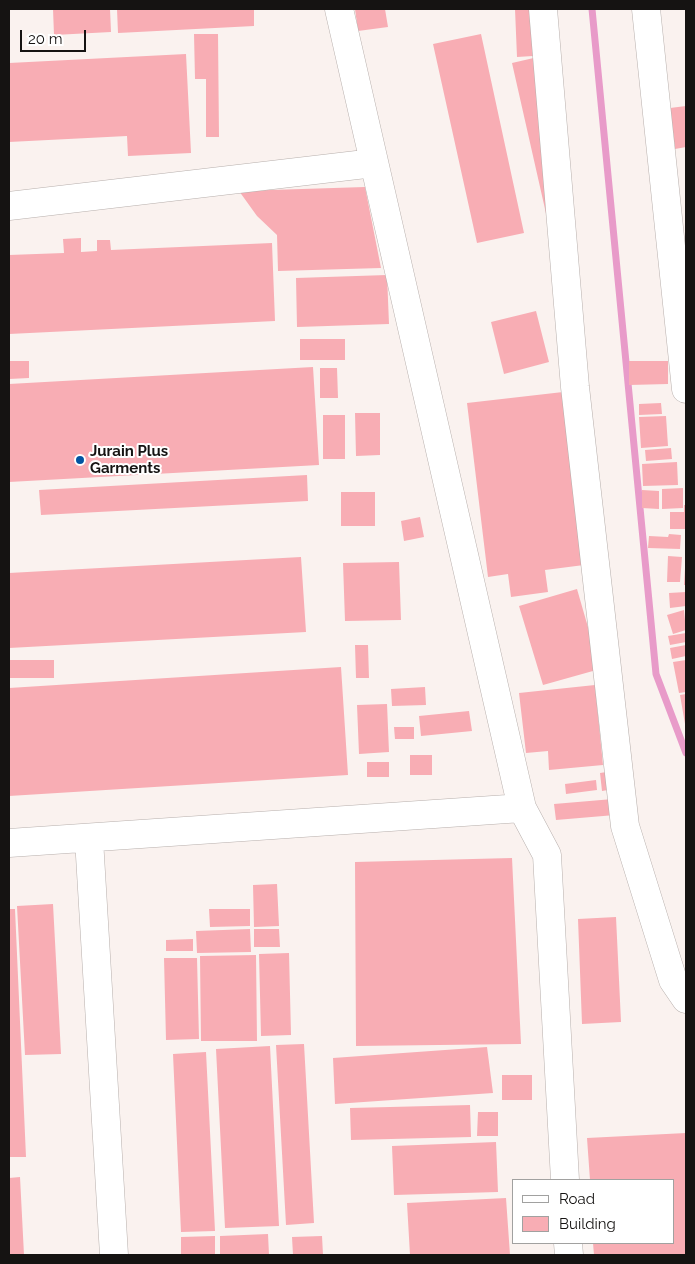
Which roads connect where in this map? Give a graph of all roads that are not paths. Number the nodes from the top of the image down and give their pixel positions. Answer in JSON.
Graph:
{"nodes":[{"id":1,"x":339,"y":9,"type":"edge"},
{"id":2,"x":542,"y":9,"type":"edge"},
{"id":3,"x":646,"y":9,"type":"edge"},
{"id":4,"x":374,"y":163,"type":"junction"},
{"id":5,"x":9,"y":206,"type":"edge"},
{"id":6,"x":686,"y":389,"type":"edge"},
{"id":7,"x":522,"y":808,"type":"junction"},
{"id":8,"x":89,"y":838,"type":"junction"},
{"id":9,"x":9,"y":843,"type":"edge"},
{"id":10,"x":686,"y":999,"type":"edge"},
{"id":11,"x":565,"y":1179,"type":"edge"},
{"id":12,"x":114,"y":1255,"type":"edge"}],
"edges":[{"from":1,"to":4,"type":"street"},
{"from":2,"to":10,"type":"street"},
{"from":3,"to":6,"type":"street"},
{"from":4,"to":5,"type":"street"},
{"from":4,"to":7,"type":"street"},
{"from":7,"to":8,"type":"street"},
{"from":7,"to":11,"type":"street"},
{"from":8,"to":9,"type":"street"},
{"from":8,"to":12,"type":"street"}]}
